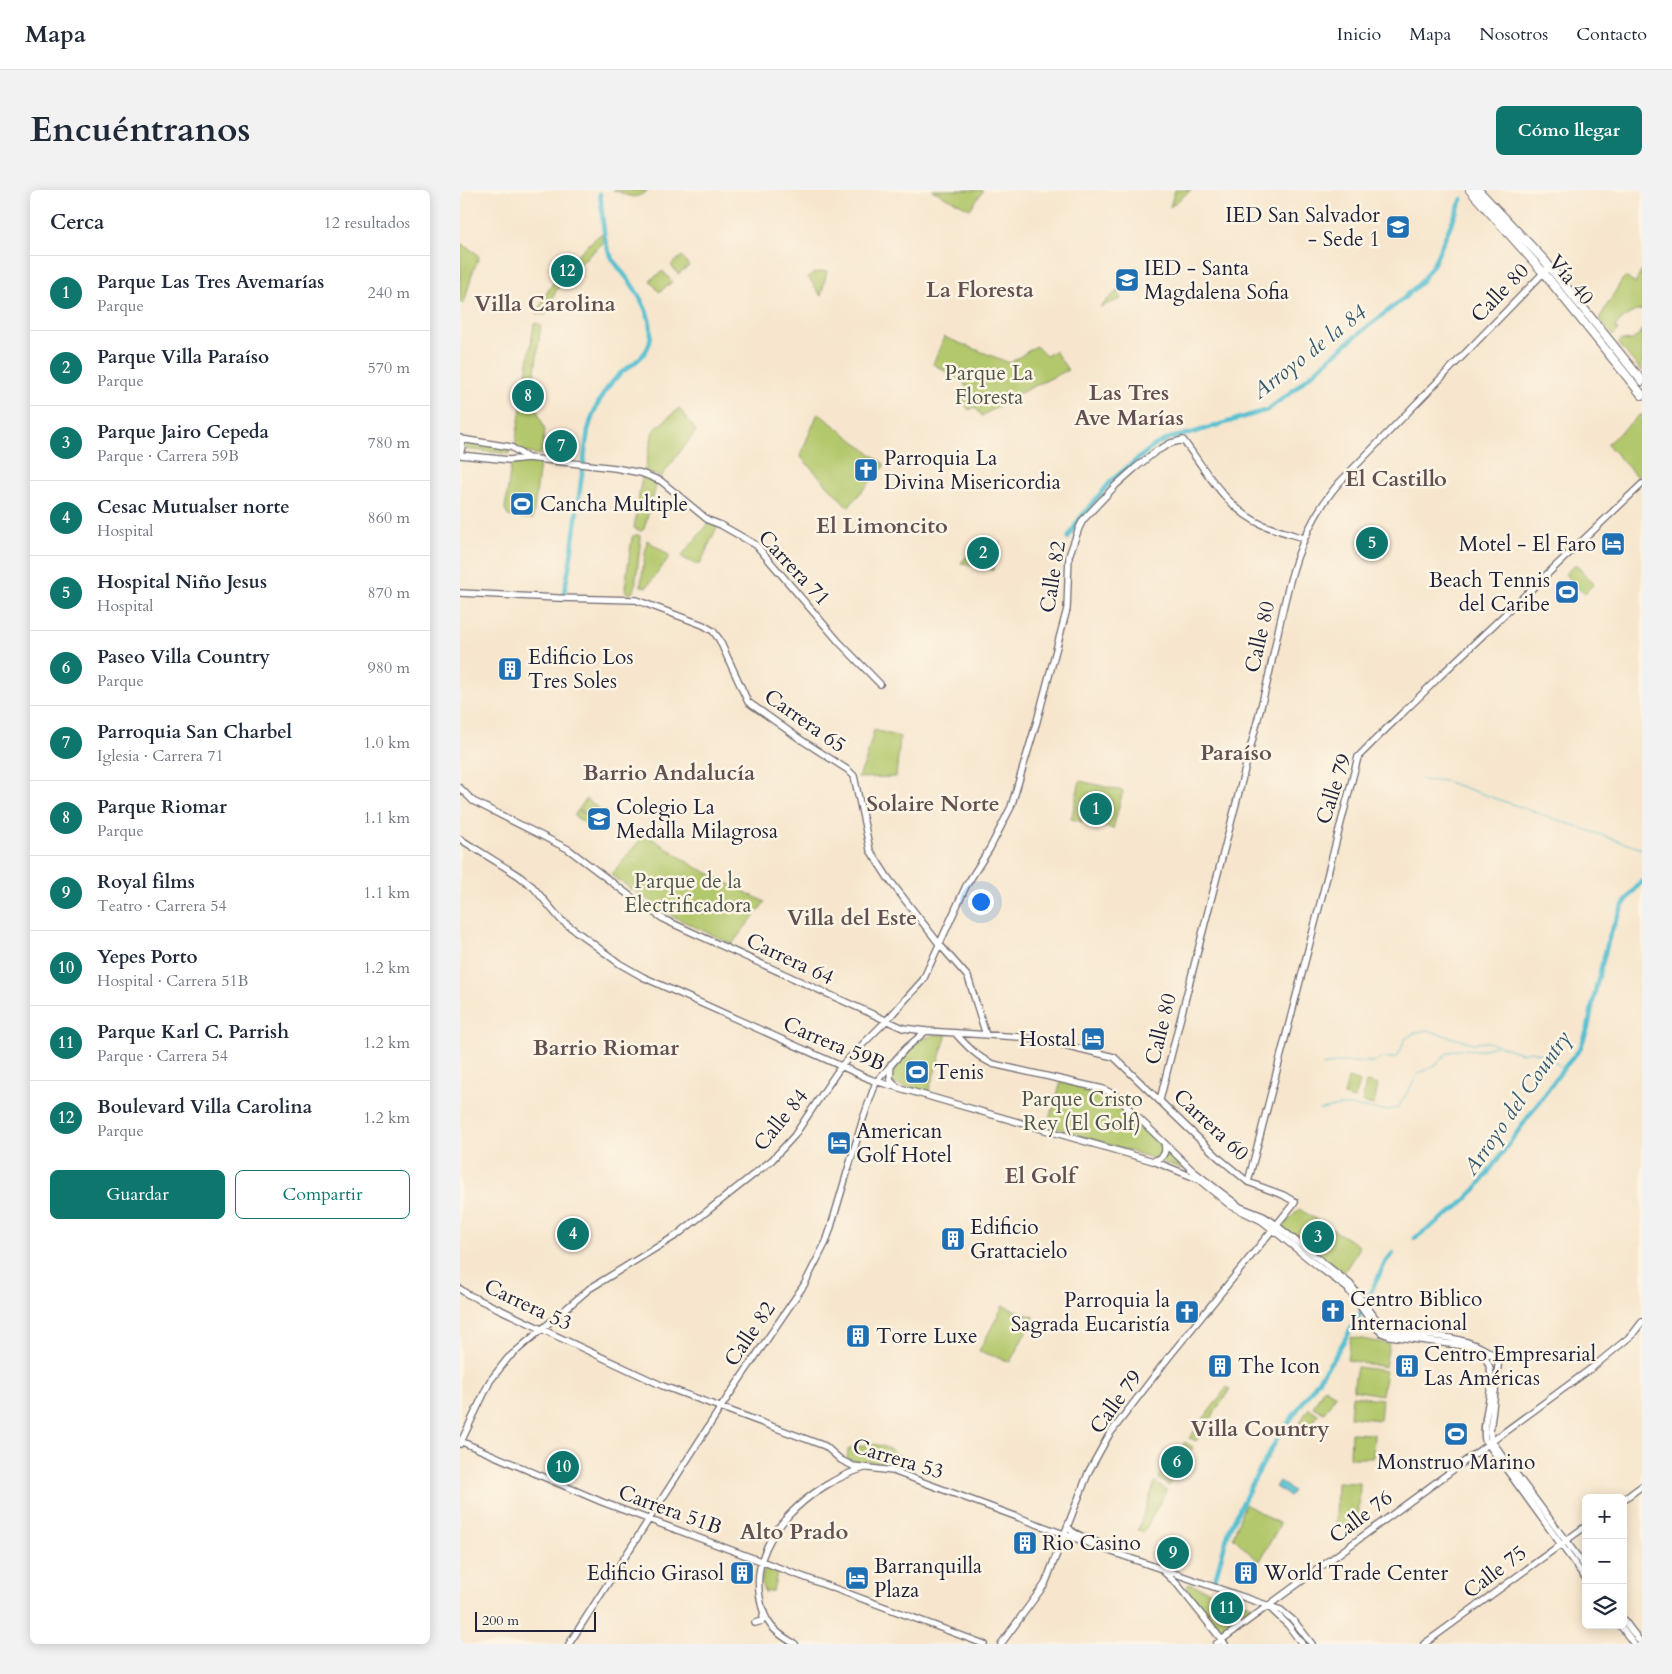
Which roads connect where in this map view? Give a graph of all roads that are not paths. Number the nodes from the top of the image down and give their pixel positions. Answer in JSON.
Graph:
{"nodes":[{"id":1,"x":1470,"y":190,"type":"edge"},
{"id":2,"x":1478,"y":190,"type":"edge"},
{"id":3,"x":1550,"y":266,"type":"junction"},
{"id":4,"x":1543,"y":272,"type":"junction"},
{"id":5,"x":1589,"y":322,"type":"junction"},
{"id":6,"x":1642,"y":381,"type":"edge"},
{"id":7,"x":1642,"y":395,"type":"edge"},
{"id":8,"x":460,"y":439,"type":"edge"},
{"id":9,"x":460,"y":455,"type":"edge"},
{"id":10,"x":528,"y":458,"type":"junction"},
{"id":11,"x":1642,"y":484,"type":"edge"},
{"id":12,"x":1304,"y":538,"type":"junction"},
{"id":13,"x":460,"y":594,"type":"edge"},
{"id":14,"x":880,"y":684,"type":"dead end"},
{"id":15,"x":1024,"y":766,"type":"joint"},
{"id":16,"x":460,"y":788,"type":"edge"},
{"id":17,"x":460,"y":839,"type":"edge"},
{"id":18,"x":940,"y":945,"type":"junction"},
{"id":19,"x":886,"y":1021,"type":"junction"},
{"id":20,"x":926,"y":1031,"type":"junction"},
{"id":21,"x":954,"y":1033,"type":"junction"},
{"id":22,"x":986,"y":1035,"type":"junction"},
{"id":23,"x":1114,"y":1057,"type":"joint"},
{"id":24,"x":891,"y":1064,"type":"junction"},
{"id":25,"x":841,"y":1066,"type":"junction"},
{"id":26,"x":876,"y":1082,"type":"junction"},
{"id":27,"x":897,"y":1087,"type":"junction"},
{"id":28,"x":1160,"y":1100,"type":"junction"},
{"id":29,"x":1164,"y":1142,"type":"junction"},
{"id":30,"x":1153,"y":1161,"type":"junction"},
{"id":31,"x":1248,"y":1182,"type":"junction"},
{"id":32,"x":1222,"y":1196,"type":"junction"},
{"id":33,"x":1295,"y":1202,"type":"joint"},
{"id":34,"x":1274,"y":1228,"type":"junction"},
{"id":35,"x":460,"y":1289,"type":"edge"},
{"id":36,"x":1368,"y":1312,"type":"junction"},
{"id":37,"x":1642,"y":1322,"type":"edge"},
{"id":38,"x":541,"y":1329,"type":"junction"},
{"id":39,"x":1475,"y":1350,"type":"junction"},
{"id":40,"x":1498,"y":1358,"type":"junction"},
{"id":41,"x":721,"y":1407,"type":"junction"},
{"id":42,"x":461,"y":1439,"type":"edge"},
{"id":43,"x":1489,"y":1442,"type":"junction"},
{"id":44,"x":866,"y":1468,"type":"junction"},
{"id":45,"x":1642,"y":1486,"type":"edge"},
{"id":46,"x":1627,"y":1497,"type":"edge"},
{"id":47,"x":650,"y":1519,"type":"junction"},
{"id":48,"x":1068,"y":1526,"type":"junction"},
{"id":49,"x":1582,"y":1529,"type":"edge"},
{"id":50,"x":1064,"y":1535,"type":"junction"},
{"id":51,"x":1562,"y":1542,"type":"junction"},
{"id":52,"x":1101,"y":1543,"type":"junction"},
{"id":53,"x":1091,"y":1545,"type":"junction"},
{"id":54,"x":1106,"y":1550,"type":"junction"},
{"id":55,"x":761,"y":1560,"type":"junction"},
{"id":56,"x":1582,"y":1564,"type":"edge"},
{"id":57,"x":1162,"y":1569,"type":"junction"},
{"id":58,"x":1582,"y":1573,"type":"edge"},
{"id":59,"x":1277,"y":1600,"type":"junction"},
{"id":60,"x":1252,"y":1601,"type":"junction"},
{"id":61,"x":1268,"y":1606,"type":"junction"},
{"id":62,"x":764,"y":1613,"type":"junction"},
{"id":63,"x":755,"y":1624,"type":"dead end"},
{"id":64,"x":1627,"y":1624,"type":"edge"},
{"id":65,"x":1623,"y":1629,"type":"edge"},
{"id":66,"x":1221,"y":1643,"type":"edge"},
{"id":67,"x":569,"y":1644,"type":"edge"},
{"id":68,"x":795,"y":1644,"type":"edge"},
{"id":69,"x":984,"y":1644,"type":"edge"},
{"id":70,"x":1001,"y":1644,"type":"edge"},
{"id":71,"x":1302,"y":1644,"type":"edge"},
{"id":72,"x":1312,"y":1644,"type":"edge"},
{"id":73,"x":1424,"y":1644,"type":"edge"},
{"id":74,"x":1634,"y":1644,"type":"edge"},
{"id":75,"x":1642,"y":1644,"type":"edge"}],
"edges":[{"from":1,"to":4,"type":"highway","name":"Vía 40"},
{"from":2,"to":3,"type":"highway","name":"Vía 40"},
{"from":3,"to":4,"type":"street","name":"Calle 80"},
{"from":3,"to":5,"type":"highway","name":"Vía 40"},
{"from":4,"to":5,"type":"highway","name":"Vía 40"},
{"from":4,"to":12,"type":"street","name":"Calle 80"},
{"from":5,"to":6,"type":"highway","name":"Vía 40"},
{"from":5,"to":7,"type":"highway","name":"Vía 40"},
{"from":8,"to":9,"type":"street"},
{"from":8,"to":10,"type":"street","name":"Carrera 71"},
{"from":9,"to":10,"type":"street","name":"Carrera 71"},
{"from":10,"to":14,"type":"street","name":"Carrera 71"},
{"from":11,"to":31,"type":"street","name":"Calle 79"},
{"from":12,"to":15,"type":"street","name":"Calle 82"},
{"from":12,"to":28,"type":"street","name":"Calle 80"},
{"from":13,"to":18,"type":"street","name":"Carrera 65"},
{"from":15,"to":18,"type":"street","name":"Calle 84"},
{"from":16,"to":19,"type":"street","name":"Carrera 64"},
{"from":17,"to":25,"type":"street","name":"Carrera 59B"},
{"from":18,"to":19,"type":"street","name":"Calle 84"},
{"from":18,"to":22,"type":"street","name":"Carrera 65"},
{"from":19,"to":20,"type":"street","name":"Carrera 64"},
{"from":19,"to":25,"type":"street","name":"Calle 84"},
{"from":20,"to":21,"type":"street","name":"Carrera 64"},
{"from":20,"to":24,"type":"street","name":"Calle 82"},
{"from":21,"to":22,"type":"street","name":"Carrera 64"},
{"from":21,"to":29,"type":"street","name":"Carrera 59B"},
{"from":22,"to":23,"type":"street","name":"Carrera 64"},
{"from":23,"to":28,"type":"street","name":"Carrera 60"},
{"from":24,"to":26,"type":"street","name":"Calle 82"},
{"from":24,"to":27,"type":"street"},
{"from":25,"to":26,"type":"street","name":"Carrera 59B"},
{"from":25,"to":38,"type":"street","name":"Calle 84"},
{"from":26,"to":27,"type":"street","name":"Carrera 59B"},
{"from":26,"to":41,"type":"street","name":"Calle 82"},
{"from":27,"to":30,"type":"street","name":"Carrera 59B"},
{"from":28,"to":31,"type":"street","name":"Carrera 60"},
{"from":29,"to":30,"type":"street"},
{"from":29,"to":32,"type":"street","name":"Carrera 59B"},
{"from":30,"to":32,"type":"street","name":"Carrera 59B"},
{"from":31,"to":33,"type":"street","name":"Carrera 60"},
{"from":32,"to":34,"type":"street","name":"Carrera 59B"},
{"from":33,"to":34,"type":"street","name":"Calle 79"},
{"from":34,"to":36,"type":"street","name":"Carrera 59B"},
{"from":34,"to":48,"type":"street","name":"Calle 79"},
{"from":35,"to":38,"type":"street","name":"Carrera 53"},
{"from":36,"to":39,"type":"street","name":"Carrera 59B"},
{"from":36,"to":40,"type":"street","name":"Carrera 59B"},
{"from":37,"to":43,"type":"street","name":"Calle 76"},
{"from":38,"to":41,"type":"street","name":"Carrera 53"},
{"from":38,"to":42,"type":"street","name":"Calle 84"},
{"from":39,"to":40,"type":"street","name":"Carrera 59B"},
{"from":39,"to":43,"type":"street"},
{"from":40,"to":43,"type":"street"},
{"from":41,"to":44,"type":"street","name":"Carrera 53"},
{"from":41,"to":47,"type":"street","name":"Calle 82"},
{"from":42,"to":47,"type":"street","name":"Carrera 51B"},
{"from":43,"to":51,"type":"street"},
{"from":43,"to":59,"type":"street","name":"Calle 76"},
{"from":44,"to":50,"type":"street","name":"Carrera 53"},
{"from":44,"to":55,"type":"street"},
{"from":45,"to":46,"type":"street"},
{"from":47,"to":55,"type":"street","name":"Carrera 51B"},
{"from":47,"to":67,"type":"street","name":"Calle 82"},
{"from":48,"to":50,"type":"street","name":"Calle 79"},
{"from":48,"to":52,"type":"street"},
{"from":49,"to":51,"type":"street","name":"Calle 75"},
{"from":50,"to":53,"type":"street","name":"Carrera 53"},
{"from":50,"to":70,"type":"street","name":"Calle 79"},
{"from":51,"to":56,"type":"street"},
{"from":51,"to":58,"type":"street"},
{"from":51,"to":73,"type":"street","name":"Calle 75"},
{"from":52,"to":53,"type":"street"},
{"from":52,"to":54,"type":"street"},
{"from":53,"to":54,"type":"street","name":"Carrera 53"},
{"from":54,"to":57,"type":"street","name":"Carrera 53"},
{"from":55,"to":62,"type":"street"},
{"from":55,"to":69,"type":"street","name":"Carrera 51B"},
{"from":57,"to":60,"type":"street"},
{"from":57,"to":66,"type":"street","name":"Carrera 53"},
{"from":59,"to":60,"type":"street"},
{"from":59,"to":61,"type":"street","name":"Calle 76"},
{"from":60,"to":61,"type":"street"},
{"from":61,"to":66,"type":"street","name":"Calle 76"},
{"from":61,"to":71,"type":"street"},
{"from":61,"to":72,"type":"street"},
{"from":62,"to":63,"type":"street"},
{"from":62,"to":68,"type":"street"},
{"from":64,"to":75,"type":"street"},
{"from":65,"to":74,"type":"street"}]}
